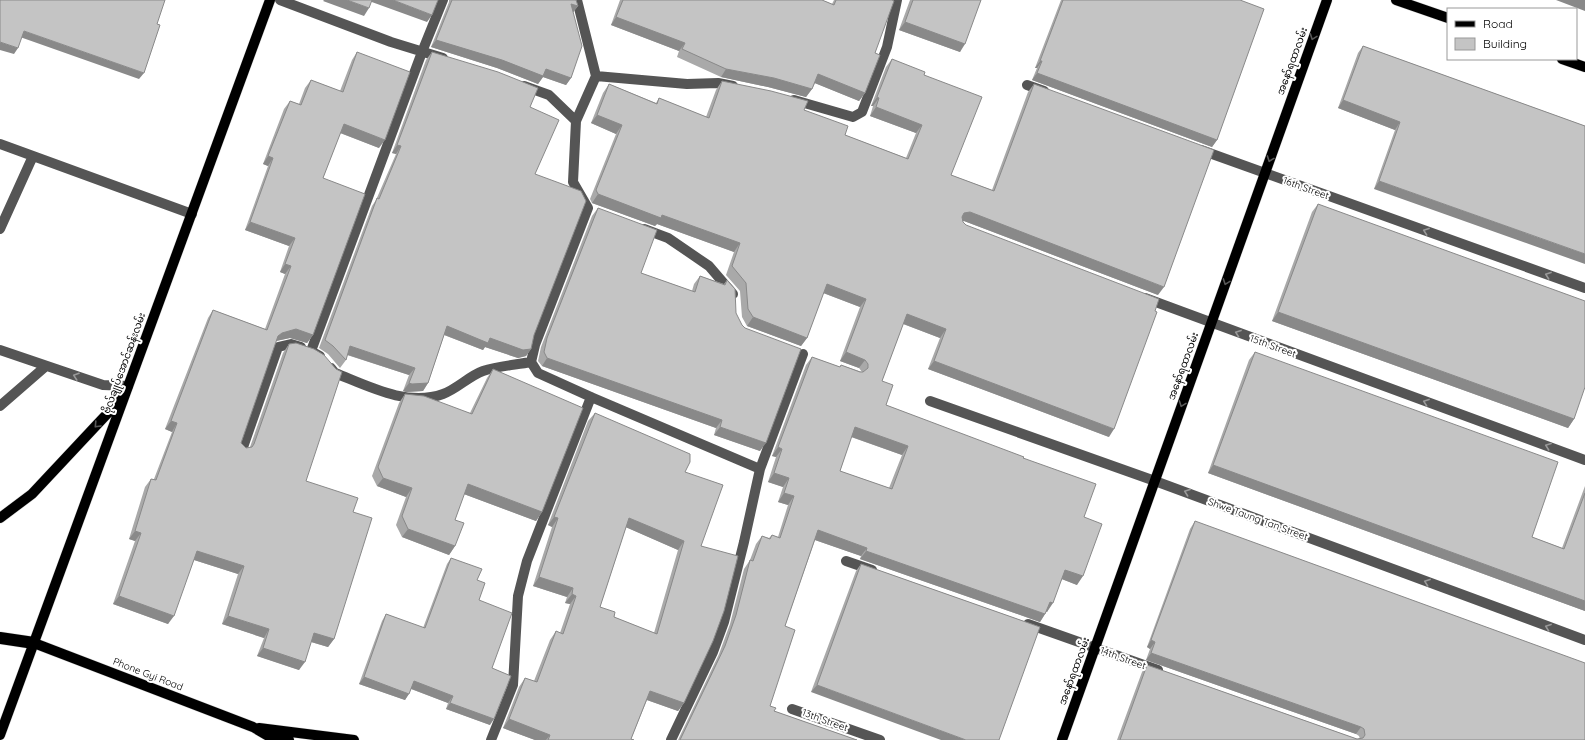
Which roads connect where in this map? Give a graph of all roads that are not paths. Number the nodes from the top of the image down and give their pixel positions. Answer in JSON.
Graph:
{"nodes":[{"id":1,"x":270,"y":0,"type":"edge"},
{"id":2,"x":280,"y":0,"type":"edge"},
{"id":3,"x":444,"y":0,"type":"edge"},
{"id":4,"x":577,"y":0,"type":"edge"},
{"id":5,"x":897,"y":0,"type":"edge"},
{"id":6,"x":1326,"y":0,"type":"edge"},
{"id":7,"x":1396,"y":0,"type":"edge"},
{"id":8,"x":1447,"y":18,"type":"edge"},
{"id":9,"x":422,"y":52,"type":"junction"},
{"id":10,"x":1565,"y":60,"type":"edge"},
{"id":11,"x":451,"y":61,"type":"edge"},
{"id":12,"x":1585,"y":67,"type":"edge"},
{"id":13,"x":596,"y":76,"type":"junction"},
{"id":14,"x":515,"y":82,"type":"edge"},
{"id":15,"x":1027,"y":85,"type":"dead end"},
{"id":16,"x":746,"y":88,"type":"edge"},
{"id":17,"x":1057,"y":96,"type":"edge"},
{"id":18,"x":781,"y":97,"type":"edge"},
{"id":19,"x":576,"y":121,"type":"junction"},
{"id":20,"x":0,"y":144,"type":"edge"},
{"id":21,"x":1190,"y":146,"type":"edge"},
{"id":22,"x":33,"y":156,"type":"junction"},
{"id":23,"x":1264,"y":174,"type":"junction"},
{"id":24,"x":192,"y":214,"type":"junction"},
{"id":25,"x":632,"y":224,"type":"edge"},
{"id":26,"x":0,"y":229,"type":"edge"},
{"id":27,"x":1585,"y":288,"type":"edge"},
{"id":28,"x":1138,"y":295,"type":"edge"},
{"id":29,"x":735,"y":302,"type":"edge"},
{"id":30,"x":1211,"y":323,"type":"junction"},
{"id":31,"x":0,"y":350,"type":"edge"},
{"id":32,"x":311,"y":351,"type":"junction"},
{"id":33,"x":803,"y":354,"type":"dead end"},
{"id":34,"x":531,"y":362,"type":"junction"},
{"id":35,"x":46,"y":366,"type":"junction"},
{"id":36,"x":128,"y":386,"type":"junction"},
{"id":37,"x":124,"y":397,"type":"junction"},
{"id":38,"x":591,"y":397,"type":"junction"},
{"id":39,"x":930,"y":401,"type":"dead end"},
{"id":40,"x":0,"y":406,"type":"edge"},
{"id":41,"x":242,"y":450,"type":"edge"},
{"id":42,"x":1585,"y":460,"type":"edge"},
{"id":43,"x":760,"y":469,"type":"junction"},
{"id":44,"x":1155,"y":481,"type":"junction"},
{"id":45,"x":0,"y":518,"type":"edge"},
{"id":46,"x":846,"y":561,"type":"dead end"},
{"id":47,"x":882,"y":573,"type":"edge"},
{"id":48,"x":1022,"y":622,"type":"edge"},
{"id":49,"x":0,"y":638,"type":"edge"},
{"id":50,"x":1585,"y":640,"type":"edge"},
{"id":51,"x":34,"y":643,"type":"junction"},
{"id":52,"x":1095,"y":648,"type":"junction"},
{"id":53,"x":1169,"y":674,"type":"edge"},
{"id":54,"x":792,"y":709,"type":"dead end"},
{"id":55,"x":253,"y":727,"type":"junction"},
{"id":56,"x":0,"y":734,"type":"edge"},
{"id":57,"x":275,"y":740,"type":"edge"},
{"id":58,"x":288,"y":740,"type":"edge"},
{"id":59,"x":354,"y":740,"type":"edge"},
{"id":60,"x":491,"y":740,"type":"edge"},
{"id":61,"x":671,"y":740,"type":"edge"},
{"id":62,"x":880,"y":740,"type":"edge"},
{"id":63,"x":1062,"y":740,"type":"edge"}],
"edges":[{"from":1,"to":24,"type":"main road","name":"ဗိုလ်ချုပ်အောင်ဆန်းလမ်း"},
{"from":2,"to":9,"type":"street"},
{"from":3,"to":9,"type":"street"},
{"from":4,"to":13,"type":"street"},
{"from":5,"to":18,"type":"street"},
{"from":6,"to":23,"type":"main road","name":"အနော်ရထာလမ်း","one_way":true},
{"from":7,"to":8,"type":"main road"},
{"from":9,"to":11,"type":"street"},
{"from":9,"to":32,"type":"street"},
{"from":10,"to":12,"type":"main road"},
{"from":13,"to":16,"type":"street"},
{"from":13,"to":19,"type":"street"},
{"from":14,"to":19,"type":"street"},
{"from":15,"to":17,"type":"street"},
{"from":19,"to":34,"type":"street"},
{"from":20,"to":22,"type":"street"},
{"from":21,"to":23,"type":"street","name":"16th Street"},
{"from":22,"to":24,"type":"street"},
{"from":22,"to":26,"type":"street"},
{"from":27,"to":23,"type":"street","name":"16th Street","one_way":true},
{"from":23,"to":30,"type":"main road","name":"အနော်ရထာလမ်း","one_way":true},
{"from":24,"to":36,"type":"main road","name":"ဗိုလ်ချုပ်အောင်ဆန်းလမ်း"},
{"from":25,"to":29,"type":"street"},
{"from":28,"to":30,"type":"street","name":"15th Street"},
{"from":42,"to":30,"type":"street","name":"15th Street","one_way":true},
{"from":30,"to":44,"type":"main road","name":"အနော်ရထာလမ်း","one_way":true},
{"from":31,"to":35,"type":"street"},
{"from":32,"to":34,"type":"street"},
{"from":32,"to":41,"type":"street"},
{"from":33,"to":43,"type":"street"},
{"from":34,"to":38,"type":"street"},
{"from":36,"to":35,"type":"street","one_way":true},
{"from":35,"to":40,"type":"street"},
{"from":36,"to":37,"type":"main road","name":"ဗိုလ်ချုပ်အောင်ဆန်းလမ်း"},
{"from":37,"to":45,"type":"main road","one_way":true},
{"from":37,"to":51,"type":"main road","name":"ဗိုလ်ချုပ်အောင်ဆန်းလမ်း"},
{"from":38,"to":43,"type":"street"},
{"from":38,"to":60,"type":"street"},
{"from":39,"to":44,"type":"street","name":"Shwe Taung Tan Street"},
{"from":43,"to":61,"type":"street"},
{"from":50,"to":44,"type":"street","name":"Shwe Taung Tan Street","one_way":true},
{"from":44,"to":52,"type":"main road","name":"အနော်ရထာလမ်း"},
{"from":46,"to":47,"type":"street"},
{"from":48,"to":52,"type":"street","name":"14th Street"},
{"from":49,"to":51,"type":"highway"},
{"from":51,"to":55,"type":"main road","name":"Phone Gyi Road"},
{"from":51,"to":56,"type":"main road","name":"ဗိုလ်ချုပ်အောင်ဆန်းလမ်း"},
{"from":52,"to":53,"type":"street","name":"14th Street"},
{"from":52,"to":63,"type":"main road","name":"အနော်ရထာလမ်း"},
{"from":54,"to":62,"type":"street","name":"13th Street"},
{"from":55,"to":57,"type":"main road","name":"Phone Gyi Road"},
{"from":55,"to":58,"type":"main road"},
{"from":55,"to":59,"type":"main road","name":"Phone Gyi Road"}]}
